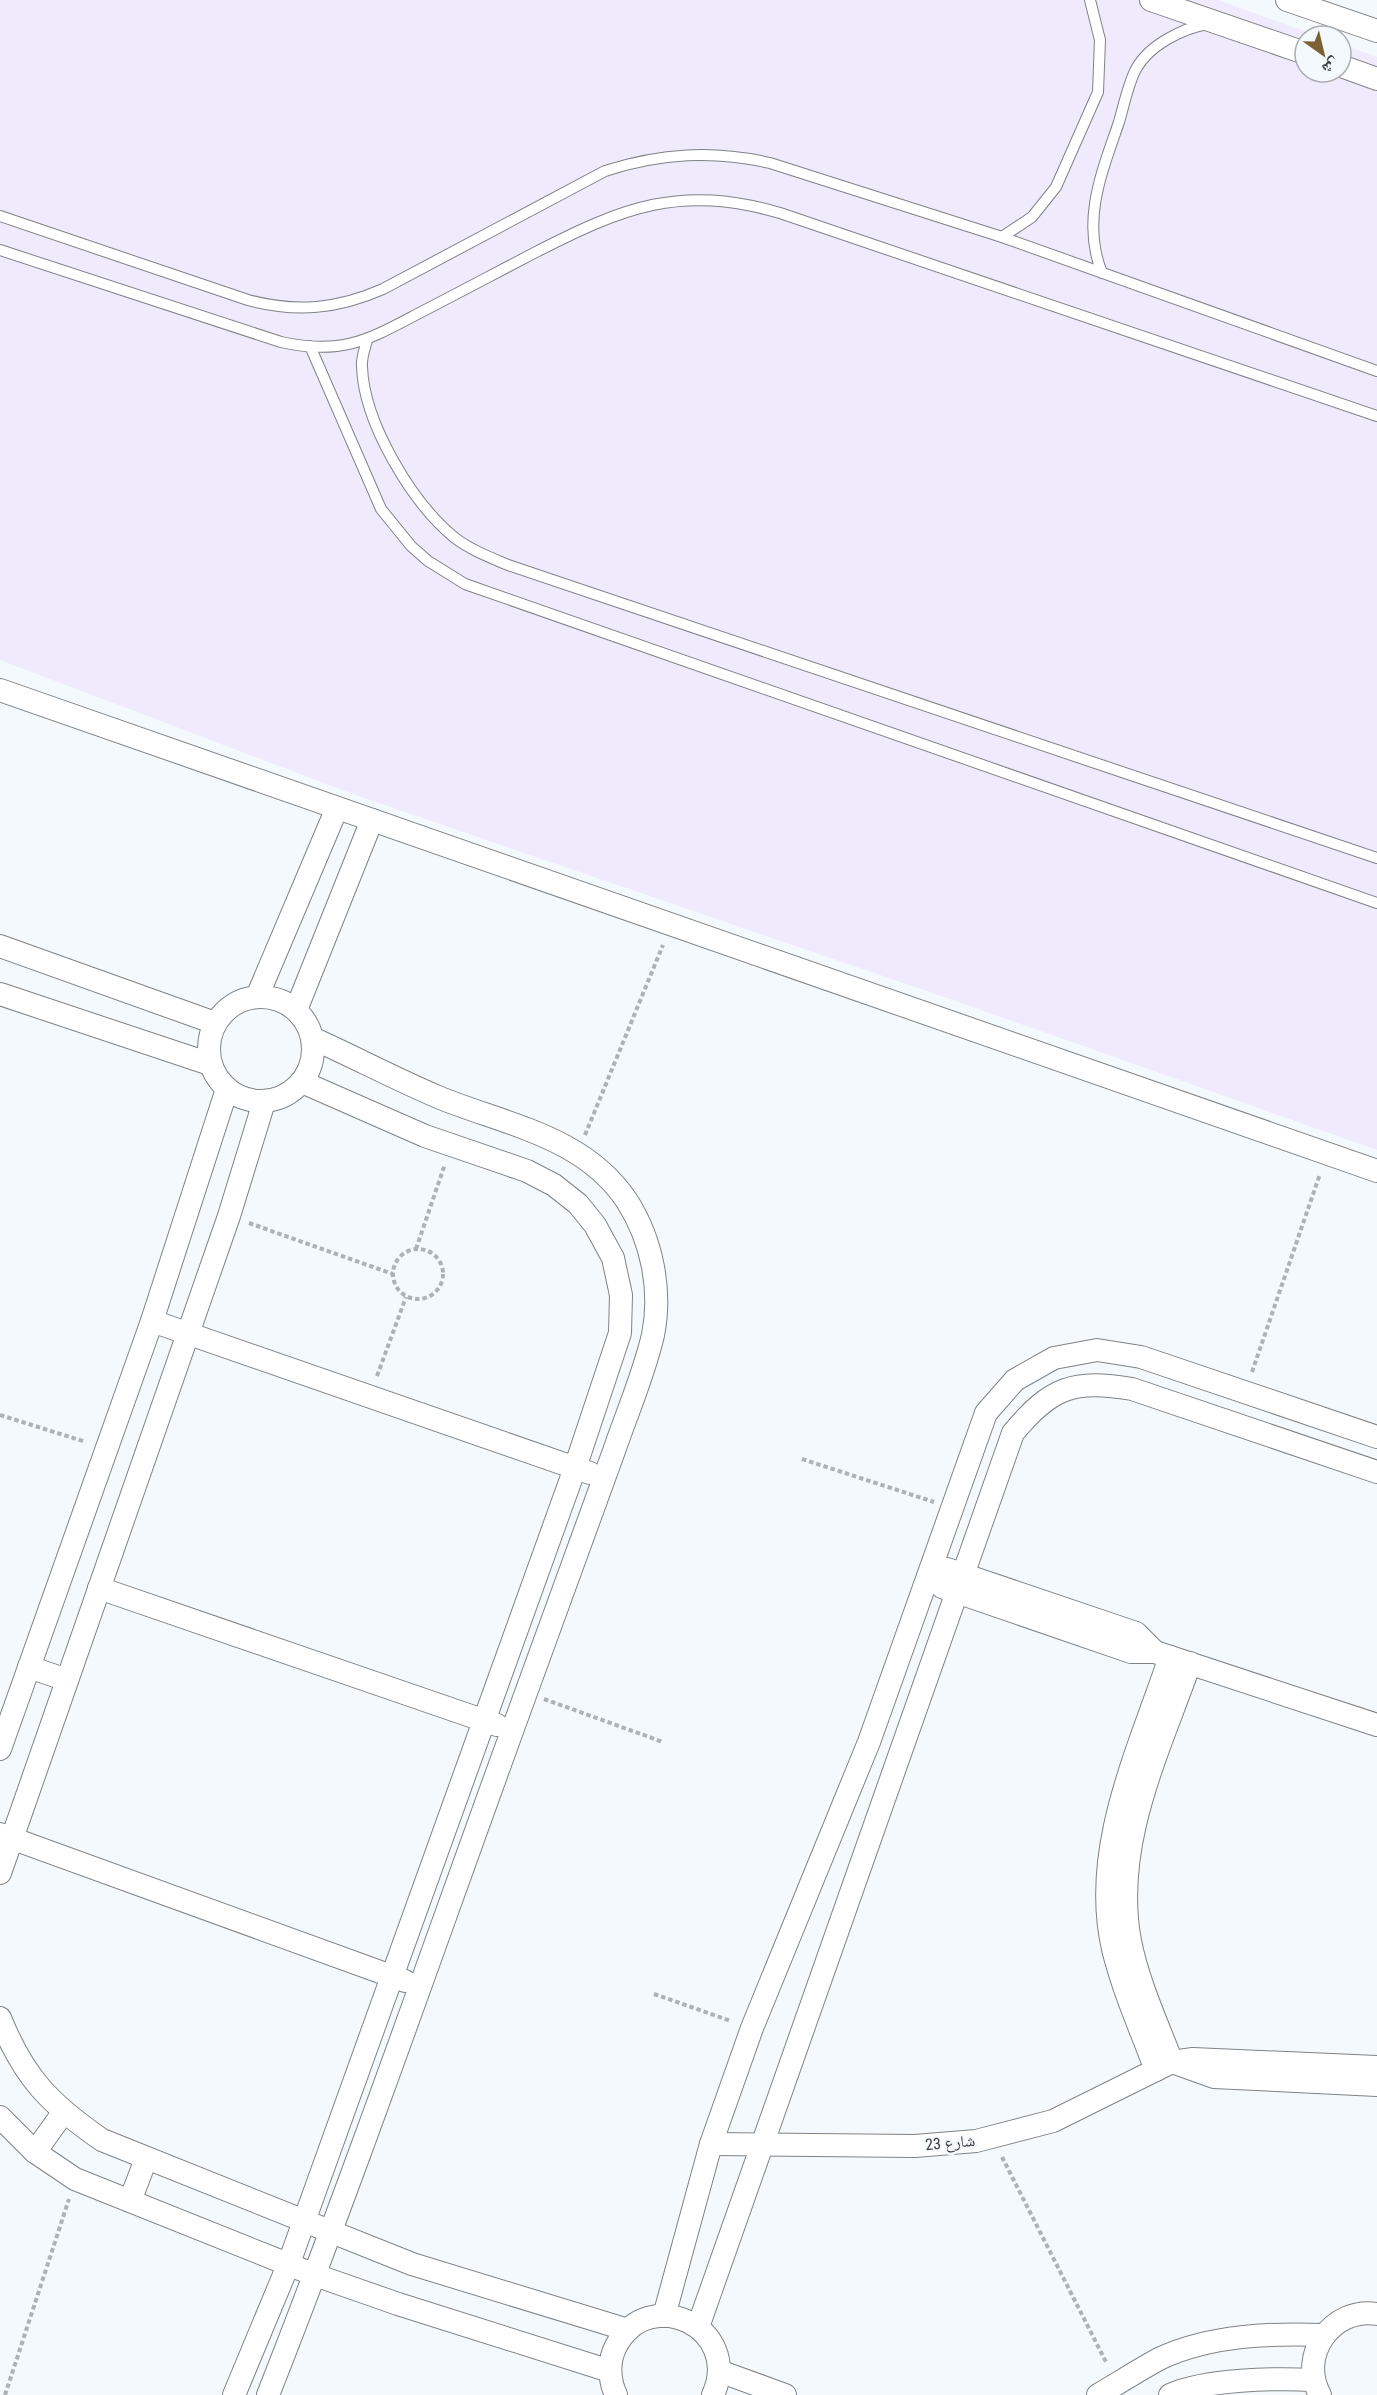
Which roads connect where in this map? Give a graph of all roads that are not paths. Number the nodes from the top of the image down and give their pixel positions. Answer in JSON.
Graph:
{"nodes":[{"id":1,"x":1090,"y":0,"type":"edge"},
{"id":2,"x":1151,"y":0,"type":"edge"},
{"id":3,"x":1287,"y":0,"type":"edge"},
{"id":4,"x":1220,"y":22,"type":"junction"},
{"id":5,"x":1377,"y":31,"type":"edge"},
{"id":6,"x":1293,"y":49,"type":"edge"},
{"id":7,"x":1353,"y":68,"type":"edge"},
{"id":8,"x":1375,"y":72,"type":"edge"},
{"id":9,"x":0,"y":216,"type":"edge"},
{"id":10,"x":1002,"y":237,"type":"junction"},
{"id":11,"x":0,"y":250,"type":"edge"},
{"id":12,"x":1102,"y":273,"type":"junction"},
{"id":13,"x":367,"y":340,"type":"junction"},
{"id":14,"x":310,"y":346,"type":"junction"},
{"id":15,"x":1377,"y":371,"type":"edge"},
{"id":16,"x":1377,"y":417,"type":"edge"},
{"id":17,"x":0,"y":690,"type":"edge"},
{"id":18,"x":336,"y":808,"type":"junction"},
{"id":19,"x":372,"y":820,"type":"junction"},
{"id":20,"x":1377,"y":858,"type":"edge"},
{"id":21,"x":1377,"y":903,"type":"edge"},
{"id":22,"x":0,"y":946,"type":"edge"},
{"id":23,"x":0,"y":994,"type":"edge"},
{"id":24,"x":257,"y":997,"type":"junction"},
{"id":25,"x":296,"y":1010,"type":"junction"},
{"id":26,"x":216,"y":1023,"type":"junction"},
{"id":27,"x":312,"y":1038,"type":"junction"},
{"id":28,"x":210,"y":1064,"type":"junction"},
{"id":29,"x":302,"y":1082,"type":"junction"},
{"id":30,"x":227,"y":1089,"type":"junction"},
{"id":31,"x":264,"y":1102,"type":"junction"},
{"id":32,"x":1377,"y":1171,"type":"edge"},
{"id":33,"x":152,"y":1321,"type":"junction"},
{"id":34,"x":188,"y":1334,"type":"junction"},
{"id":35,"x":1377,"y":1437,"type":"edge"},
{"id":36,"x":575,"y":1468,"type":"junction"},
{"id":37,"x":1377,"y":1472,"type":"edge"},
{"id":38,"x":604,"y":1478,"type":"junction"},
{"id":39,"x":929,"y":1573,"type":"junction"},
{"id":40,"x":958,"y":1583,"type":"junction"},
{"id":41,"x":99,"y":1588,"type":"junction"},
{"id":42,"x":1172,"y":1657,"type":"junction"},
{"id":43,"x":29,"y":1667,"type":"junction"},
{"id":44,"x":67,"y":1680,"type":"junction"},
{"id":45,"x":484,"y":1721,"type":"junction"},
{"id":46,"x":1377,"y":1725,"type":"edge"},
{"id":47,"x":513,"y":1731,"type":"junction"},
{"id":48,"x":0,"y":1749,"type":"edge"},
{"id":49,"x":6,"y":1836,"type":"edge"},
{"id":50,"x":0,"y":1873,"type":"edge"},
{"id":51,"x":392,"y":1977,"type":"junction"},
{"id":52,"x":420,"y":1987,"type":"junction"},
{"id":53,"x":0,"y":2018,"type":"edge"},
{"id":54,"x":1164,"y":2066,"type":"junction"},
{"id":55,"x":1377,"y":2067,"type":"edge"},
{"id":56,"x":1377,"y":2085,"type":"edge"},
{"id":57,"x":63,"y":2113,"type":"junction"},
{"id":58,"x":0,"y":2117,"type":"edge"},
{"id":59,"x":711,"y":2144,"type":"junction"},
{"id":60,"x":762,"y":2144,"type":"junction"},
{"id":61,"x":35,"y":2152,"type":"junction"},
{"id":62,"x":146,"y":2158,"type":"junction"},
{"id":63,"x":130,"y":2201,"type":"junction"},
{"id":64,"x":304,"y":2220,"type":"junction"},
{"id":65,"x":332,"y":2231,"type":"junction"},
{"id":66,"x":289,"y":2263,"type":"junction"},
{"id":67,"x":315,"y":2275,"type":"junction"},
{"id":68,"x":1375,"y":2309,"type":"edge"},
{"id":69,"x":664,"y":2316,"type":"junction"},
{"id":70,"x":698,"y":2327,"type":"junction"},
{"id":71,"x":628,"y":2330,"type":"junction"},
{"id":72,"x":1324,"y":2335,"type":"junction"},
{"id":73,"x":610,"y":2370,"type":"junction"},
{"id":74,"x":719,"y":2371,"type":"junction"},
{"id":75,"x":1317,"y":2387,"type":"edge"},
{"id":76,"x":1107,"y":2389,"type":"edge"},
{"id":77,"x":234,"y":2395,"type":"edge"},
{"id":78,"x":268,"y":2395,"type":"edge"},
{"id":79,"x":616,"y":2395,"type":"edge"},
{"id":80,"x":713,"y":2395,"type":"edge"},
{"id":81,"x":786,"y":2395,"type":"edge"},
{"id":82,"x":1170,"y":2395,"type":"edge"}],
"edges":[{"from":1,"to":10,"type":"lane"},
{"from":2,"to":4,"type":"street"},
{"from":3,"to":5,"type":"street"},
{"from":4,"to":6,"type":"street"},
{"from":4,"to":12,"type":"lane"},
{"from":7,"to":8,"type":"street"},
{"from":9,"to":10,"type":"lane"},
{"from":10,"to":12,"type":"lane"},
{"from":11,"to":14,"type":"lane"},
{"from":12,"to":15,"type":"lane"},
{"from":13,"to":14,"type":"lane"},
{"from":13,"to":16,"type":"lane"},
{"from":13,"to":20,"type":"lane"},
{"from":14,"to":21,"type":"lane"},
{"from":17,"to":18,"type":"street"},
{"from":18,"to":19,"type":"street"},
{"from":18,"to":24,"type":"street"},
{"from":19,"to":25,"type":"street"},
{"from":19,"to":32,"type":"street"},
{"from":22,"to":26,"type":"street"},
{"from":23,"to":28,"type":"street"},
{"from":24,"to":25,"type":"street"},
{"from":24,"to":26,"type":"street"},
{"from":25,"to":27,"type":"street"},
{"from":26,"to":28,"type":"street"},
{"from":27,"to":29,"type":"street"},
{"from":27,"to":38,"type":"street"},
{"from":28,"to":30,"type":"street"},
{"from":29,"to":31,"type":"street"},
{"from":29,"to":36,"type":"street"},
{"from":30,"to":31,"type":"street"},
{"from":30,"to":33,"type":"street"},
{"from":31,"to":34,"type":"street"},
{"from":33,"to":34,"type":"street"},
{"from":33,"to":43,"type":"street"},
{"from":34,"to":36,"type":"street"},
{"from":34,"to":41,"type":"street"},
{"from":35,"to":39,"type":"street"},
{"from":36,"to":38,"type":"street"},
{"from":36,"to":45,"type":"street"},
{"from":37,"to":40,"type":"street"},
{"from":38,"to":47,"type":"street"},
{"from":39,"to":40,"type":"street"},
{"from":39,"to":59,"type":"street"},
{"from":40,"to":42,"type":"street"},
{"from":40,"to":60,"type":"street"},
{"from":41,"to":44,"type":"street"},
{"from":41,"to":45,"type":"street"},
{"from":42,"to":46,"type":"street"},
{"from":42,"to":54,"type":"street"},
{"from":43,"to":44,"type":"street"},
{"from":43,"to":48,"type":"street"},
{"from":44,"to":49,"type":"street"},
{"from":45,"to":47,"type":"street"},
{"from":45,"to":51,"type":"street"},
{"from":47,"to":52,"type":"street"},
{"from":49,"to":50,"type":"street"},
{"from":49,"to":51,"type":"street"},
{"from":51,"to":52,"type":"street"},
{"from":51,"to":64,"type":"street"},
{"from":52,"to":65,"type":"street"},
{"from":53,"to":57,"type":"street"},
{"from":54,"to":55,"type":"street","name":"شارع 23"},
{"from":54,"to":56,"type":"street"},
{"from":54,"to":60,"type":"street","name":"شارع 23"},
{"from":57,"to":61,"type":"street"},
{"from":57,"to":62,"type":"street"},
{"from":58,"to":61,"type":"street"},
{"from":59,"to":60,"type":"street","name":"شارع 23"},
{"from":59,"to":69,"type":"street"},
{"from":60,"to":70,"type":"street"},
{"from":61,"to":63,"type":"street"},
{"from":62,"to":63,"type":"street"},
{"from":62,"to":64,"type":"street"},
{"from":63,"to":66,"type":"street"},
{"from":64,"to":65,"type":"street"},
{"from":64,"to":66,"type":"street"},
{"from":65,"to":67,"type":"street"},
{"from":65,"to":71,"type":"street"},
{"from":66,"to":67,"type":"street"},
{"from":66,"to":77,"type":"street"},
{"from":67,"to":73,"type":"street"},
{"from":67,"to":78,"type":"street"},
{"from":68,"to":72,"type":"street"},
{"from":69,"to":70,"type":"street"},
{"from":69,"to":71,"type":"street"},
{"from":70,"to":74,"type":"street"},
{"from":71,"to":73,"type":"street"},
{"from":72,"to":75,"type":"street"},
{"from":72,"to":76,"type":"street"},
{"from":73,"to":79,"type":"street"},
{"from":74,"to":80,"type":"street"},
{"from":74,"to":81,"type":"street"},
{"from":75,"to":82,"type":"street"}]}
